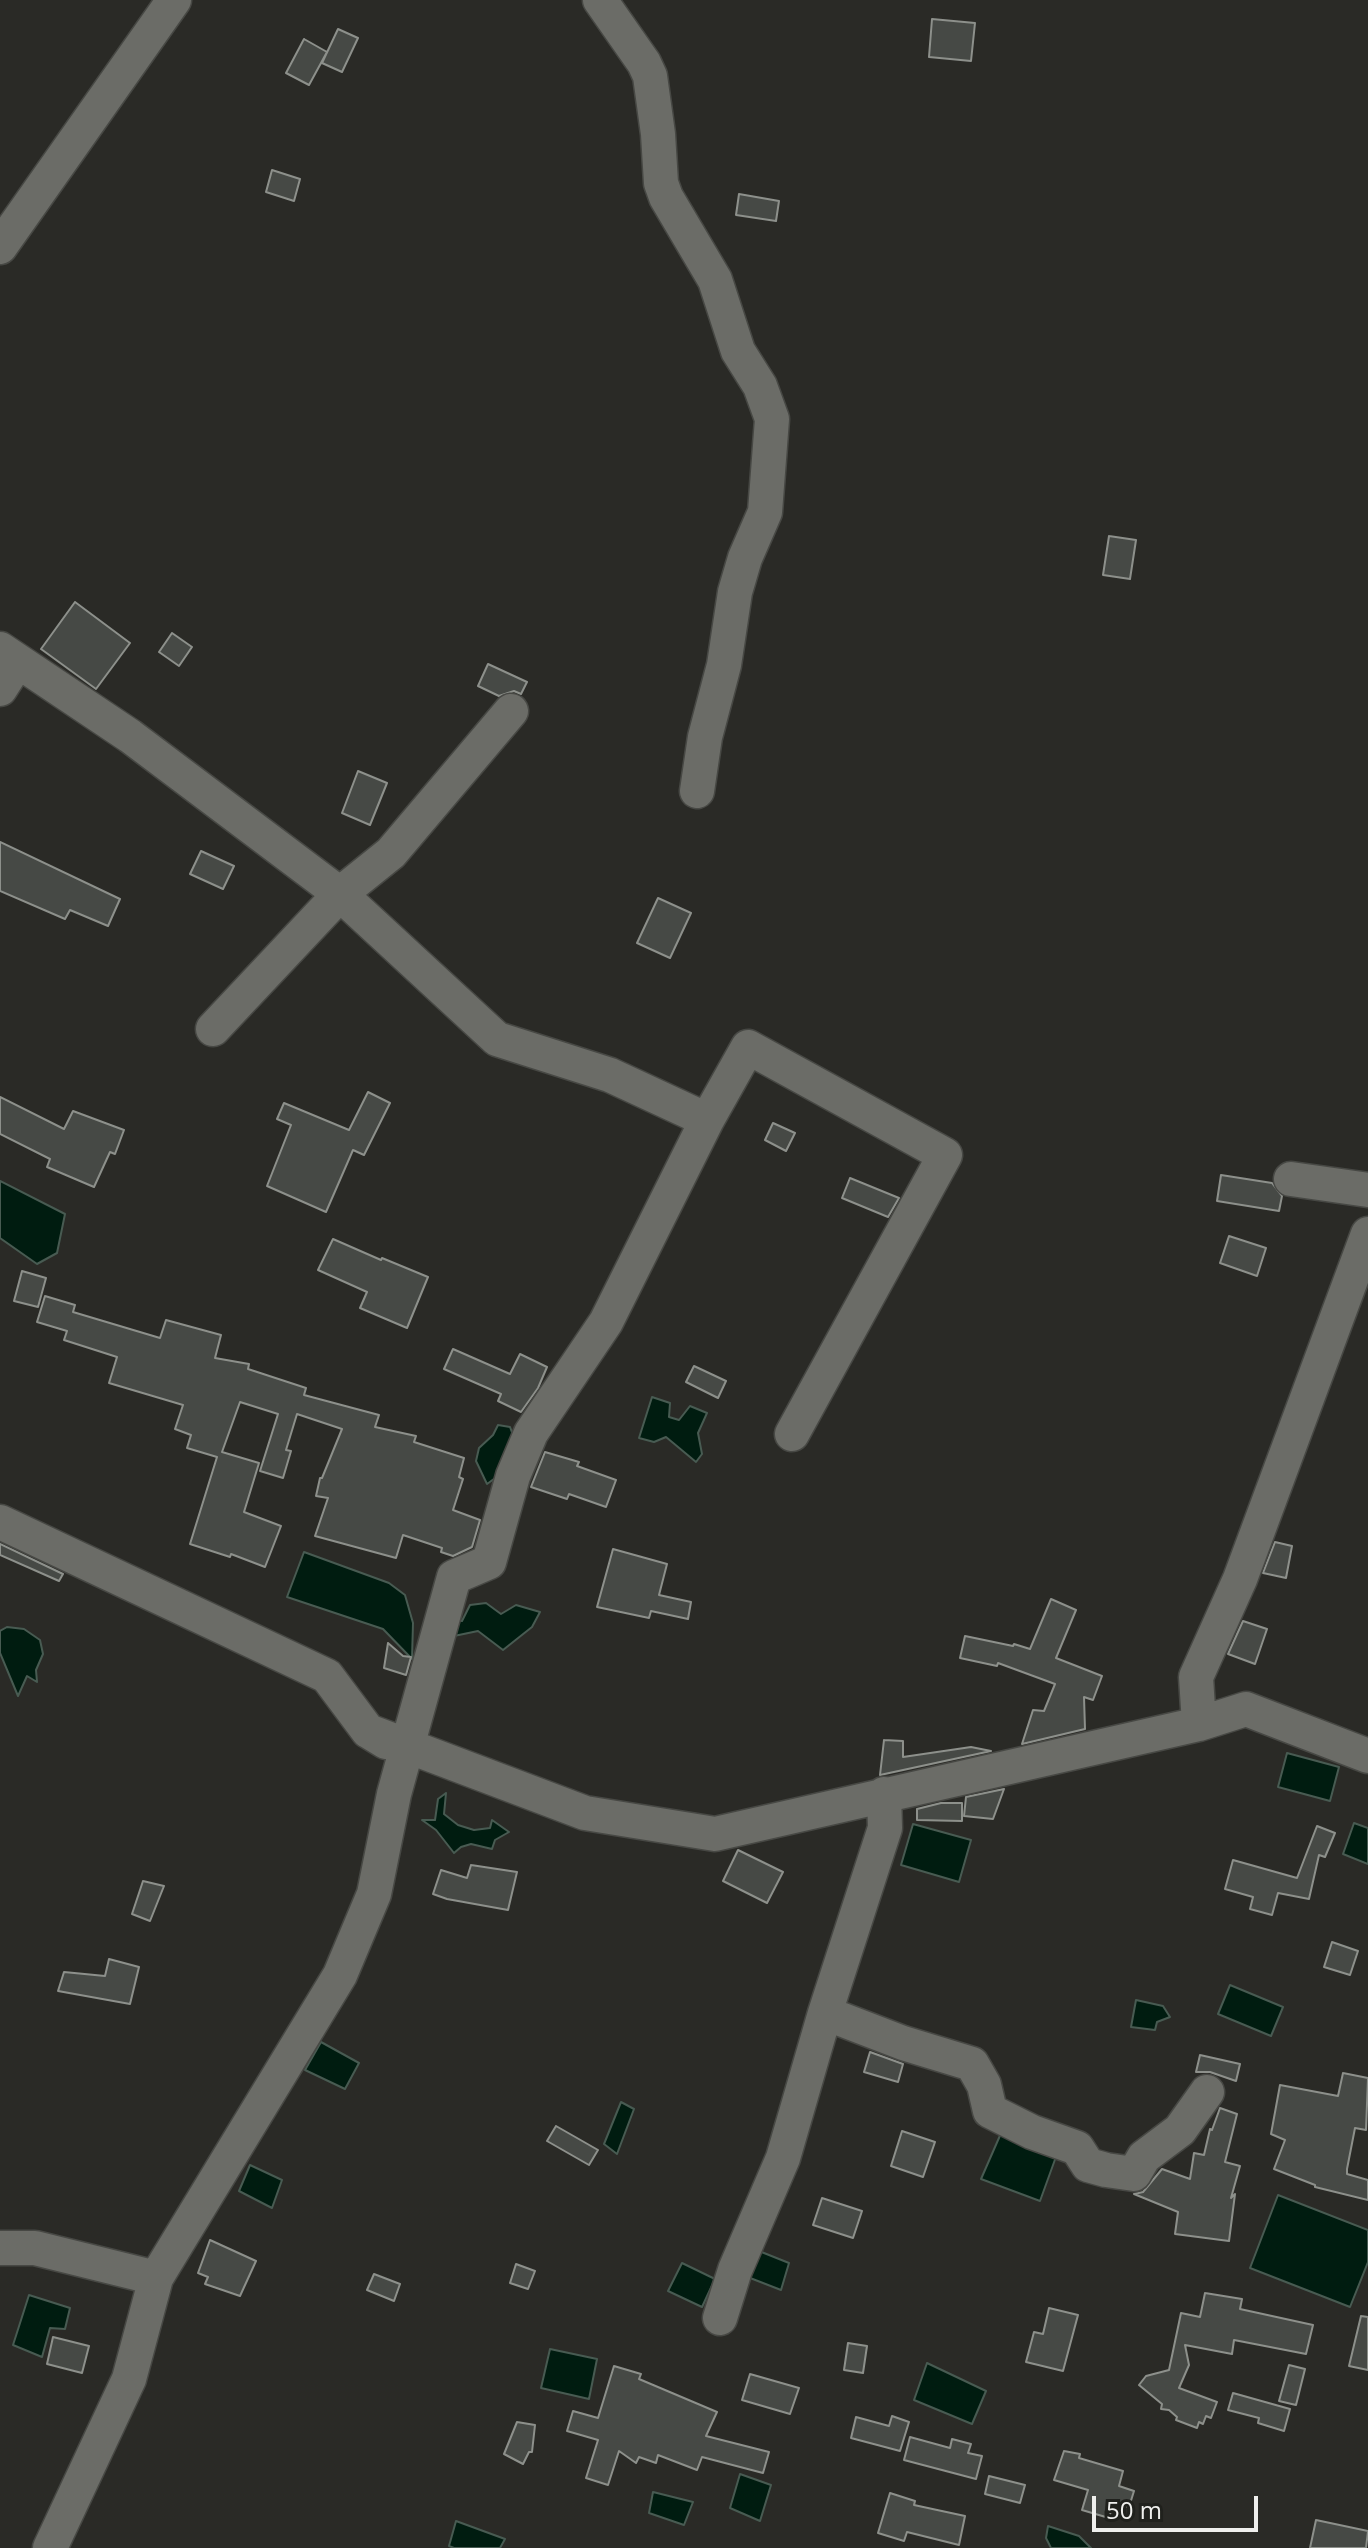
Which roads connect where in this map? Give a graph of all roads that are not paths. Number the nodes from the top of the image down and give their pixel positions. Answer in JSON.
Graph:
{"nodes":[{"id":1,"x":174,"y":0,"type":"edge"},
{"id":2,"x":600,"y":0,"type":"edge"},
{"id":3,"x":0,"y":247,"type":"edge"},
{"id":4,"x":6,"y":667,"type":"edge"},
{"id":5,"x":511,"y":711,"type":"dead end"},
{"id":6,"x":697,"y":791,"type":"dead end"},
{"id":7,"x":340,"y":894,"type":"junction"},
{"id":8,"x":213,"y":1029,"type":"dead end"},
{"id":9,"x":707,"y":1120,"type":"junction"},
{"id":10,"x":1291,"y":1179,"type":"dead end"},
{"id":11,"x":1368,"y":1190,"type":"edge"},
{"id":12,"x":1368,"y":1234,"type":"edge"},
{"id":13,"x":792,"y":1434,"type":"dead end"},
{"id":14,"x":0,"y":1522,"type":"edge"},
{"id":15,"x":1199,"y":1724,"type":"junction"},
{"id":16,"x":406,"y":1750,"type":"junction"},
{"id":17,"x":1368,"y":1756,"type":"edge"},
{"id":18,"x":884,"y":1794,"type":"junction"},
{"id":19,"x":825,"y":2013,"type":"junction"},
{"id":20,"x":1207,"y":2092,"type":"dead end"},
{"id":21,"x":0,"y":2248,"type":"edge"},
{"id":22,"x":156,"y":2278,"type":"junction"},
{"id":23,"x":720,"y":2318,"type":"dead end"},
{"id":24,"x":50,"y":2548,"type":"edge"}],
"edges":[{"from":1,"to":3,"type":"street"},
{"from":2,"to":6,"type":"street"},
{"from":4,"to":7,"type":"street"},
{"from":5,"to":7,"type":"street"},
{"from":7,"to":8,"type":"street"},
{"from":7,"to":9,"type":"street"},
{"from":9,"to":13,"type":"street"},
{"from":9,"to":16,"type":"street"},
{"from":10,"to":11,"type":"street"},
{"from":12,"to":15,"type":"street"},
{"from":14,"to":16,"type":"street"},
{"from":15,"to":17,"type":"street"},
{"from":15,"to":18,"type":"street"},
{"from":16,"to":18,"type":"street"},
{"from":16,"to":22,"type":"street"},
{"from":18,"to":19,"type":"street"},
{"from":19,"to":20,"type":"street"},
{"from":19,"to":23,"type":"street"},
{"from":21,"to":22,"type":"street"},
{"from":22,"to":24,"type":"street"}]}
